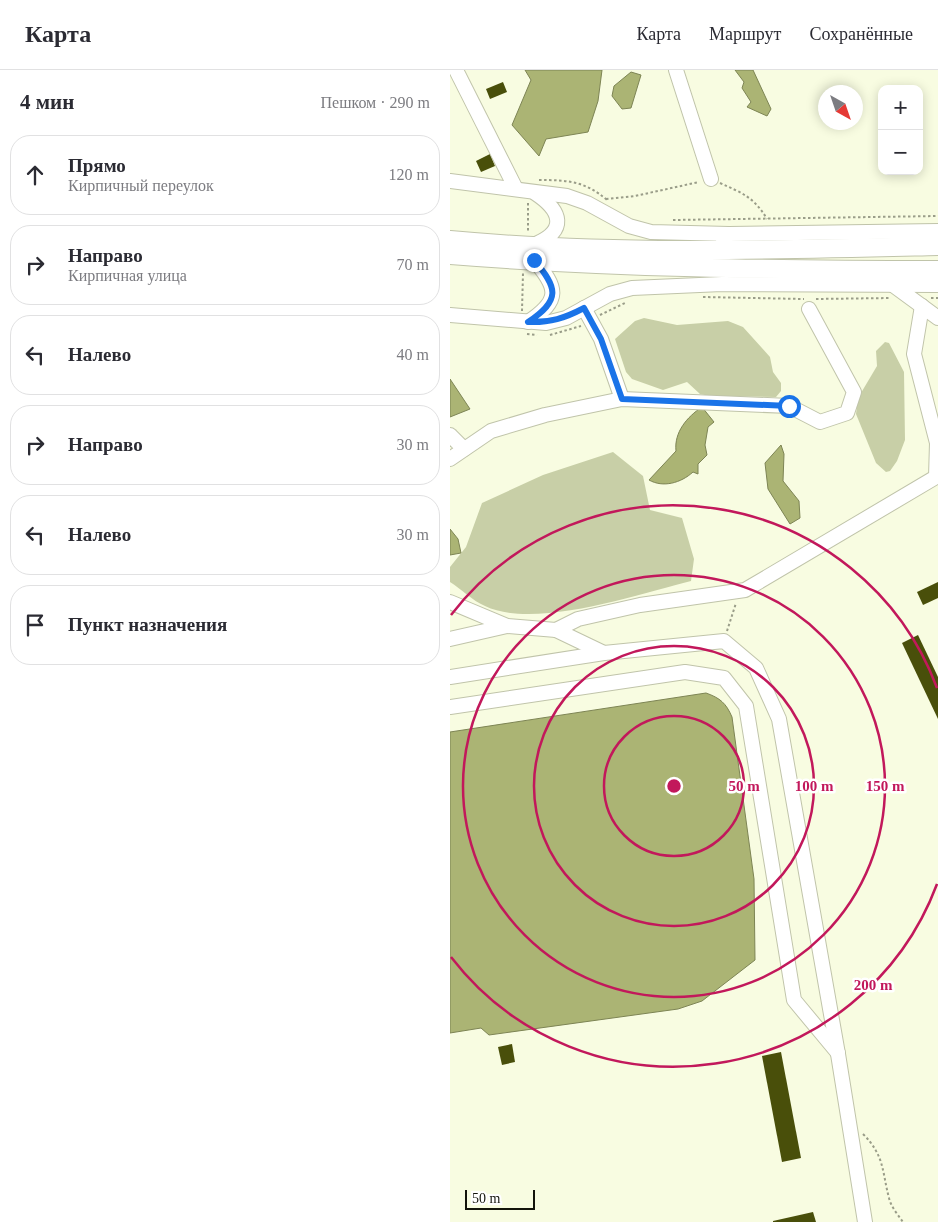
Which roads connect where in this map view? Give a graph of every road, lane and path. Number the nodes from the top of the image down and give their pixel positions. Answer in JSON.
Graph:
{"nodes":[{"id":1,"x":456,"y":70,"type":"edge"},
{"id":2,"x":676,"y":70,"type":"edge"},
{"id":3,"x":712,"y":179,"type":"junction"},
{"id":4,"x":450,"y":181,"type":"edge"},
{"id":5,"x":526,"y":191,"type":"junction"},
{"id":6,"x":606,"y":199,"type":"junction"},
{"id":7,"x":612,"y":204,"type":"dead end"},
{"id":8,"x":938,"y":216,"type":"edge"},
{"id":9,"x":666,"y":220,"type":"dead end"},
{"id":10,"x":767,"y":220,"type":"junction"},
{"id":11,"x":938,"y":231,"type":"edge"},
{"id":12,"x":729,"y":234,"type":"junction"},
{"id":13,"x":450,"y":240,"type":"edge"},
{"id":14,"x":938,"y":246,"type":"edge"},
{"id":15,"x":691,"y":250,"type":"junction"},
{"id":16,"x":462,"y":251,"type":"edge"},
{"id":17,"x":529,"y":252,"type":"junction"},
{"id":18,"x":697,"y":268,"type":"junction"},
{"id":19,"x":938,"y":270,"type":"edge"},
{"id":20,"x":722,"y":284,"type":"junction"},
{"id":21,"x":893,"y":285,"type":"junction"},
{"id":22,"x":938,"y":285,"type":"edge"},
{"id":23,"x":703,"y":297,"type":"dead end"},
{"id":24,"x":938,"y":298,"type":"edge"},
{"id":25,"x":635,"y":299,"type":"dead end"},
{"id":26,"x":916,"y":302,"type":"junction"},
{"id":27,"x":584,"y":308,"type":"junction"},
{"id":28,"x":809,"y":309,"type":"dead end"},
{"id":29,"x":450,"y":315,"type":"edge"},
{"id":30,"x":938,"y":318,"type":"edge"},
{"id":31,"x":525,"y":321,"type":"junction"},
{"id":32,"x":590,"y":322,"type":"junction"},
{"id":33,"x":541,"y":335,"type":"dead end"},
{"id":34,"x":549,"y":335,"type":"dead end"},
{"id":35,"x":622,"y":399,"type":"junction"},
{"id":36,"x":450,"y":435,"type":"edge"},
{"id":37,"x":464,"y":449,"type":"junction"},
{"id":38,"x":450,"y":459,"type":"edge"},
{"id":39,"x":745,"y":590,"type":"junction"},
{"id":40,"x":450,"y":602,"type":"edge"},
{"id":41,"x":507,"y":626,"type":"junction"},
{"id":42,"x":556,"y":630,"type":"junction"},
{"id":43,"x":450,"y":639,"type":"edge"},
{"id":44,"x":724,"y":641,"type":"junction"},
{"id":45,"x":604,"y":653,"type":"junction"},
{"id":46,"x":450,"y":677,"type":"edge"},
{"id":47,"x":450,"y":707,"type":"edge"},
{"id":48,"x":838,"y":1054,"type":"junction"},
{"id":49,"x":849,"y":1120,"type":"junction"},
{"id":50,"x":865,"y":1222,"type":"edge"},
{"id":51,"x":903,"y":1222,"type":"edge"}],
"edges":[{"from":1,"to":5,"type":"street"},
{"from":2,"to":3,"type":"street"},
{"from":3,"to":6,"type":"path"},
{"from":3,"to":10,"type":"path"},
{"from":4,"to":5,"type":"street"},
{"from":5,"to":6,"type":"path"},
{"from":5,"to":12,"type":"street"},
{"from":5,"to":17,"type":"path"},
{"from":5,"to":17,"type":"street"},
{"from":6,"to":7,"type":"path"},
{"from":8,"to":10,"type":"path"},
{"from":9,"to":10,"type":"path"},
{"from":11,"to":12,"type":"street"},
{"from":12,"to":15,"type":"street"},
{"from":13,"to":16,"type":"main road"},
{"from":14,"to":15,"type":"main road"},
{"from":15,"to":17,"type":"main road"},
{"from":16,"to":17,"type":"main road"},
{"from":17,"to":18,"type":"main road"},
{"from":17,"to":31,"type":"path"},
{"from":17,"to":31,"type":"street"},
{"from":18,"to":19,"type":"main road"},
{"from":18,"to":20,"type":"street"},
{"from":20,"to":21,"type":"street"},
{"from":20,"to":27,"type":"street"},
{"from":21,"to":22,"type":"street"},
{"from":21,"to":26,"type":"street"},
{"from":23,"to":26,"type":"path"},
{"from":24,"to":26,"type":"path"},
{"from":25,"to":32,"type":"path"},
{"from":26,"to":30,"type":"street"},
{"from":26,"to":39,"type":"street"},
{"from":27,"to":31,"type":"street"},
{"from":27,"to":32,"type":"street"},
{"from":28,"to":35,"type":"street"},
{"from":29,"to":31,"type":"street"},
{"from":31,"to":33,"type":"path"},
{"from":32,"to":34,"type":"path"},
{"from":32,"to":35,"type":"street"},
{"from":35,"to":37,"type":"street"},
{"from":36,"to":37,"type":"street"},
{"from":37,"to":38,"type":"street"},
{"from":39,"to":42,"type":"street"},
{"from":39,"to":44,"type":"path"},
{"from":40,"to":41,"type":"street"},
{"from":41,"to":42,"type":"street"},
{"from":41,"to":43,"type":"street"},
{"from":42,"to":45,"type":"street"},
{"from":44,"to":45,"type":"street"},
{"from":44,"to":48,"type":"street"},
{"from":45,"to":46,"type":"street"},
{"from":47,"to":48,"type":"street"},
{"from":48,"to":49,"type":"street"},
{"from":49,"to":50,"type":"street"},
{"from":49,"to":51,"type":"path"}]}
